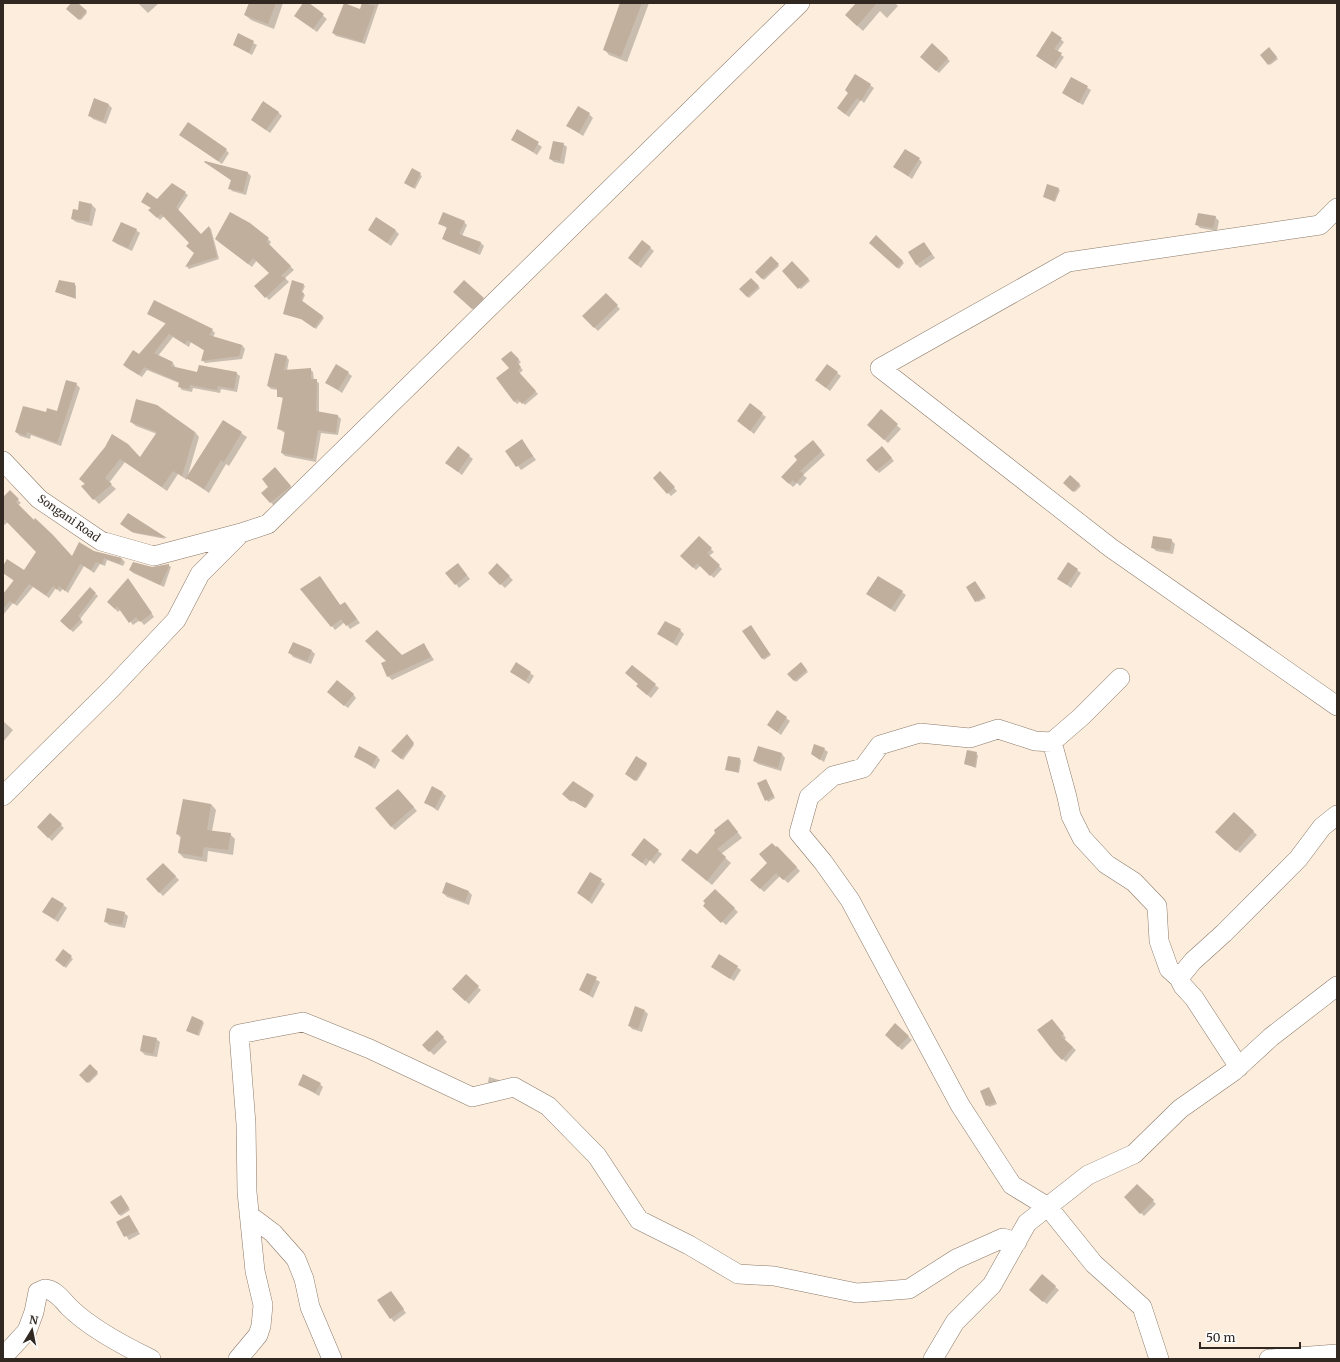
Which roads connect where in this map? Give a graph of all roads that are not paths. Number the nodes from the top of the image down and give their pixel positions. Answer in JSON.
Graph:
{"nodes":[{"id":1,"x":800,"y":3,"type":"edge"},
{"id":2,"x":1337,"y":208,"type":"edge"},
{"id":3,"x":3,"y":461,"type":"edge"},
{"id":4,"x":241,"y":533,"type":"junction"},
{"id":5,"x":1120,"y":678,"type":"dead end"},
{"id":6,"x":1337,"y":706,"type":"edge"},
{"id":7,"x":1052,"y":742,"type":"junction"},
{"id":8,"x":3,"y":796,"type":"edge"},
{"id":9,"x":1337,"y":815,"type":"edge"},
{"id":10,"x":1179,"y":978,"type":"junction"},
{"id":11,"x":1337,"y":986,"type":"edge"},
{"id":12,"x":1239,"y":1067,"type":"junction"},
{"id":13,"x":1048,"y":1207,"type":"junction"},
{"id":14,"x":249,"y":1215,"type":"junction"},
{"id":15,"x":1017,"y":1242,"type":"junction"},
{"id":16,"x":1337,"y":1354,"type":"edge"},
{"id":17,"x":3,"y":1357,"type":"edge"},
{"id":18,"x":151,"y":1359,"type":"edge"},
{"id":19,"x":238,"y":1359,"type":"edge"},
{"id":20,"x":332,"y":1359,"type":"edge"},
{"id":21,"x":933,"y":1359,"type":"edge"},
{"id":22,"x":1159,"y":1359,"type":"edge"},
{"id":23,"x":1269,"y":1359,"type":"edge"}],
"edges":[{"from":1,"to":4,"type":"street","name":"Songani Road"},
{"from":2,"to":6,"type":"street"},
{"from":3,"to":4,"type":"street","name":"Songani Road"},
{"from":4,"to":8,"type":"street"},
{"from":5,"to":7,"type":"street"},
{"from":7,"to":10,"type":"street"},
{"from":7,"to":13,"type":"street"},
{"from":9,"to":10,"type":"street"},
{"from":10,"to":12,"type":"street"},
{"from":11,"to":12,"type":"street"},
{"from":12,"to":13,"type":"street"},
{"from":13,"to":15,"type":"street"},
{"from":13,"to":22,"type":"street"},
{"from":14,"to":15,"type":"street"},
{"from":14,"to":19,"type":"street"},
{"from":14,"to":20,"type":"street"},
{"from":15,"to":21,"type":"street"},
{"from":16,"to":23,"type":"street"},
{"from":17,"to":18,"type":"street"}]}
